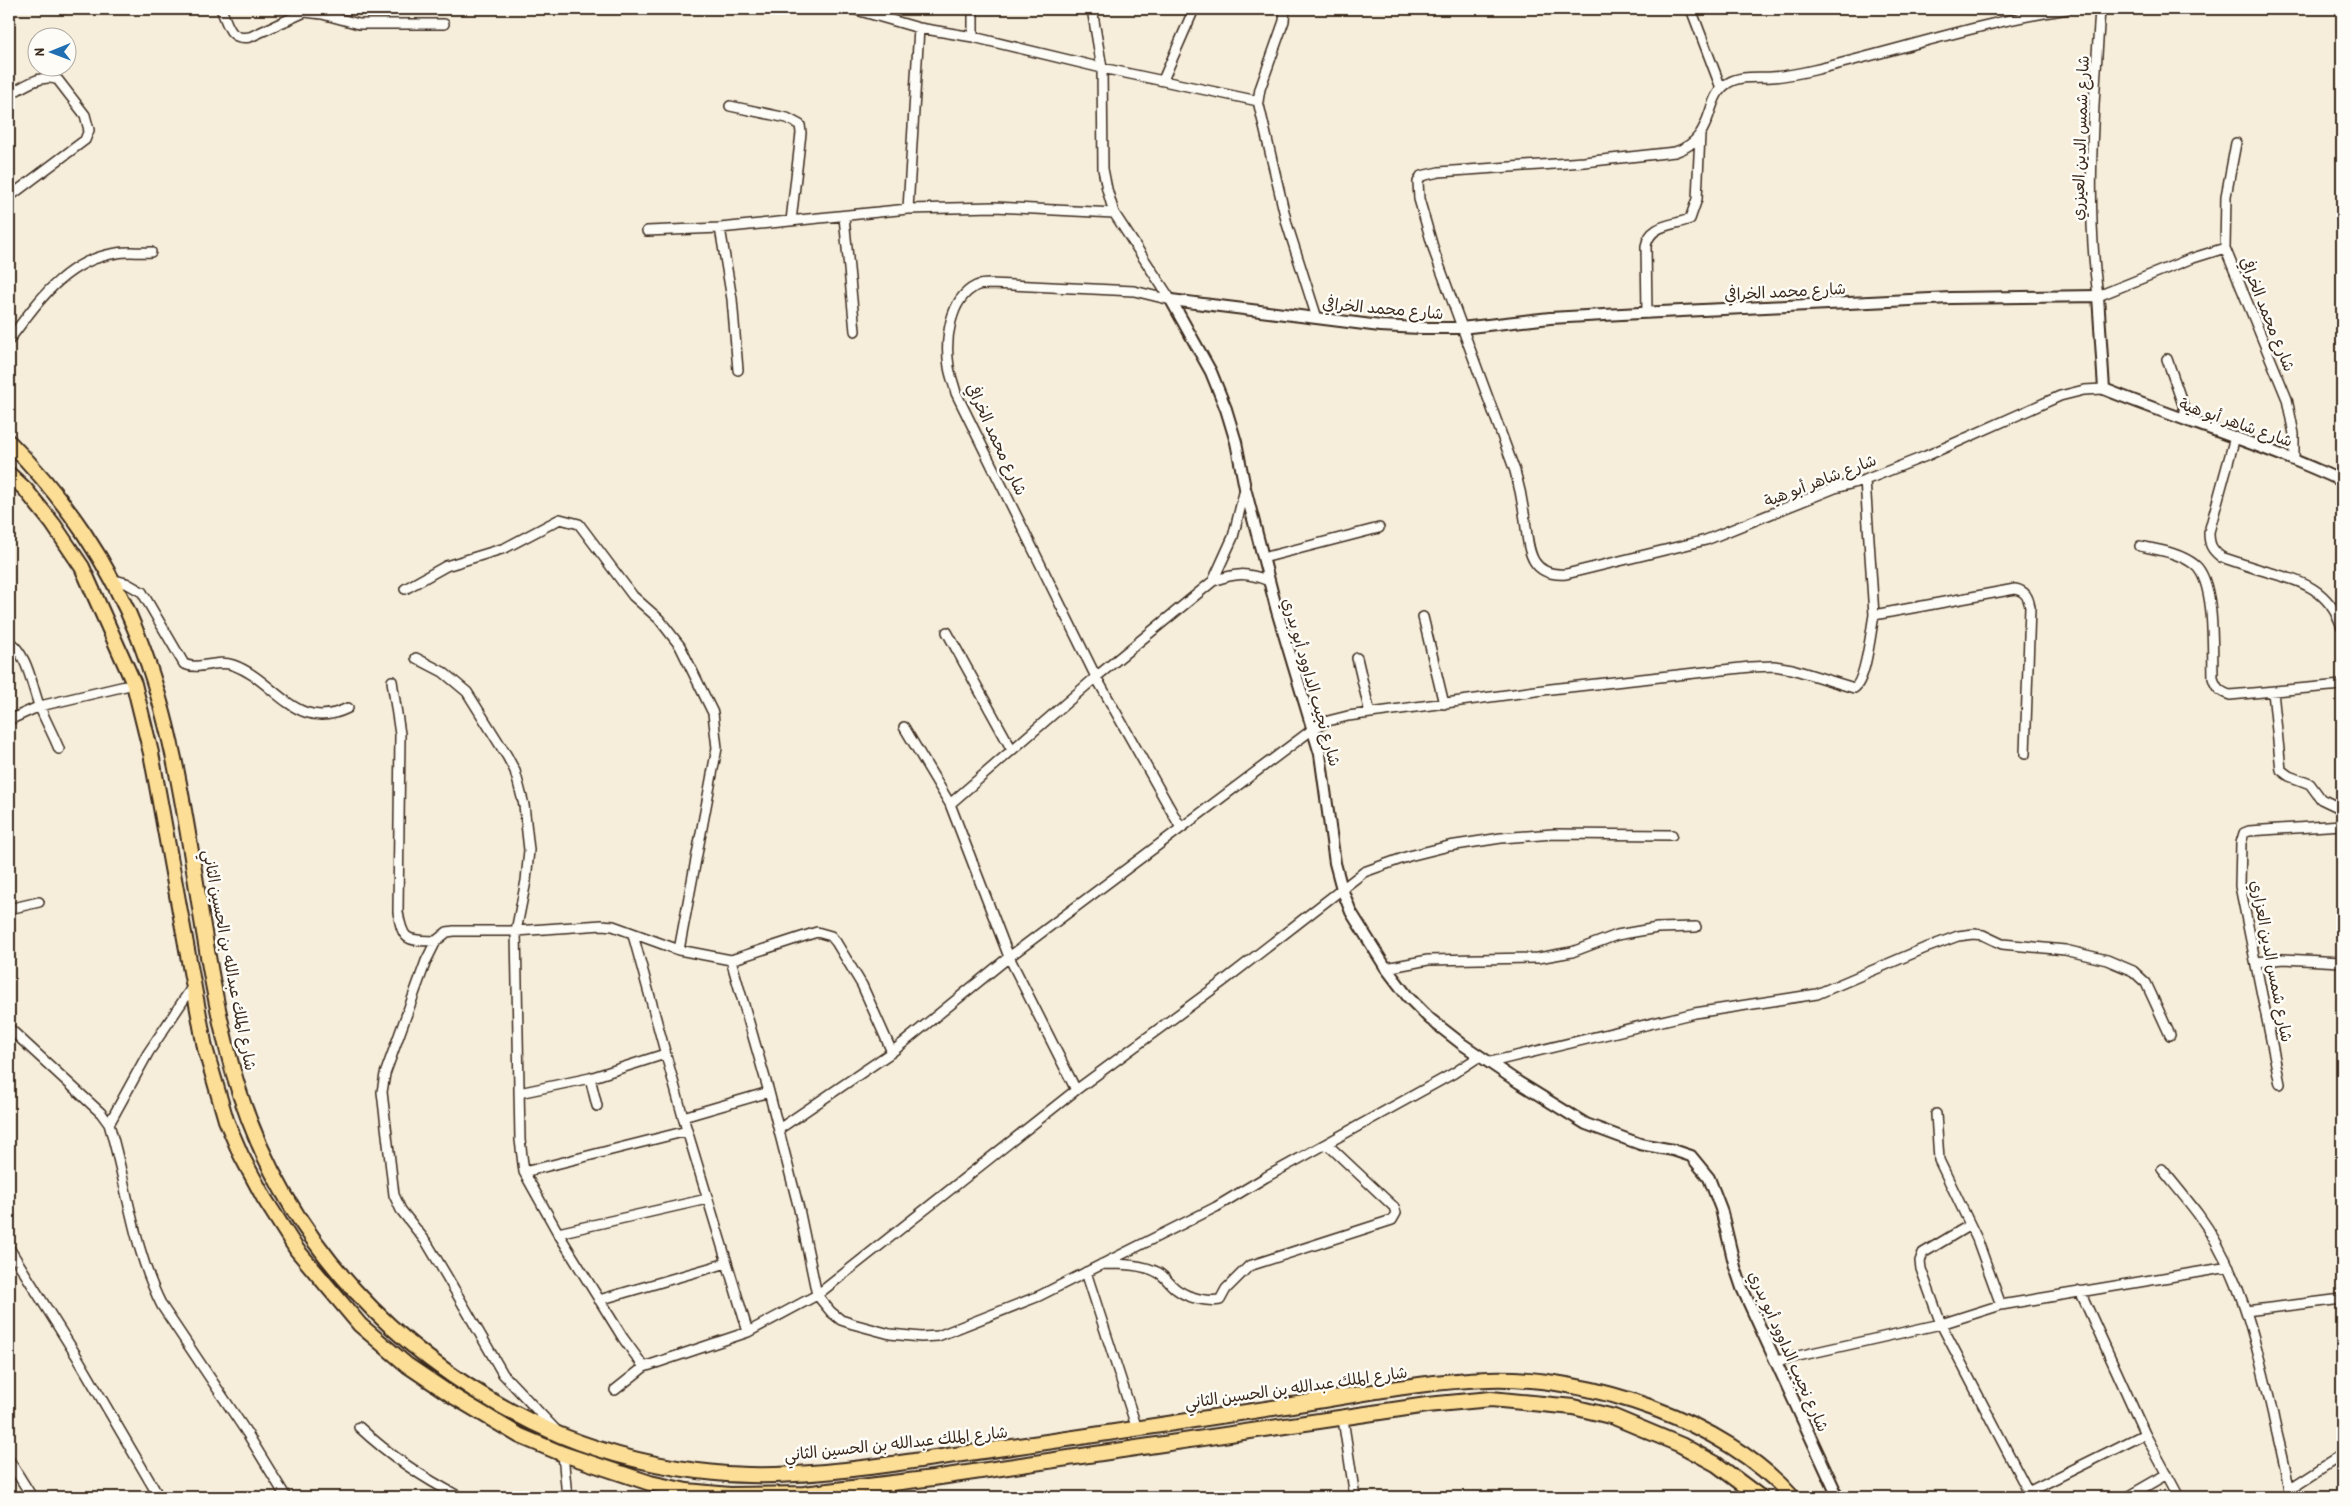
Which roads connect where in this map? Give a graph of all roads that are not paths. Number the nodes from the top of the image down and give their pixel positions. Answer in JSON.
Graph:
{"nodes":[{"id":1,"x":221,"y":9,"type":"edge"},
{"id":2,"x":853,"y":9,"type":"edge"},
{"id":3,"x":973,"y":9,"type":"edge"},
{"id":4,"x":1092,"y":9,"type":"edge"},
{"id":5,"x":1194,"y":9,"type":"edge"},
{"id":6,"x":1284,"y":9,"type":"edge"},
{"id":7,"x":1691,"y":9,"type":"edge"},
{"id":8,"x":2068,"y":9,"type":"edge"},
{"id":9,"x":2100,"y":9,"type":"edge"},
{"id":10,"x":444,"y":24,"type":"dead end"},
{"id":11,"x":919,"y":28,"type":"junction"},
{"id":12,"x":973,"y":37,"type":"junction"},
{"id":13,"x":1102,"y":68,"type":"junction"},
{"id":14,"x":1164,"y":80,"type":"junction"},
{"id":15,"x":1722,"y":88,"type":"junction"},
{"id":16,"x":9,"y":95,"type":"edge"},
{"id":17,"x":1258,"y":101,"type":"junction"},
{"id":18,"x":730,"y":106,"type":"dead end"},
{"id":19,"x":1700,"y":134,"type":"junction"},
{"id":20,"x":2236,"y":143,"type":"dead end"},
{"id":21,"x":9,"y":197,"type":"edge"},
{"id":22,"x":908,"y":209,"type":"junction"},
{"id":23,"x":1114,"y":213,"type":"junction"},
{"id":24,"x":844,"y":216,"type":"junction"},
{"id":25,"x":791,"y":221,"type":"junction"},
{"id":26,"x":720,"y":228,"type":"junction"},
{"id":27,"x":647,"y":232,"type":"dead end"},
{"id":28,"x":2225,"y":248,"type":"junction"},
{"id":29,"x":151,"y":252,"type":"dead end"},
{"id":30,"x":2098,"y":296,"type":"junction"},
{"id":31,"x":1171,"y":300,"type":"junction"},
{"id":32,"x":1647,"y":313,"type":"junction"},
{"id":33,"x":1317,"y":318,"type":"junction"},
{"id":34,"x":1460,"y":328,"type":"junction"},
{"id":35,"x":855,"y":331,"type":"dead end"},
{"id":36,"x":9,"y":340,"type":"edge"},
{"id":37,"x":2167,"y":359,"type":"dead end"},
{"id":38,"x":738,"y":370,"type":"dead end"},
{"id":39,"x":2104,"y":389,"type":"junction"},
{"id":40,"x":2190,"y":422,"type":"junction"},
{"id":41,"x":2236,"y":436,"type":"junction"},
{"id":42,"x":9,"y":442,"type":"edge"},
{"id":43,"x":2294,"y":458,"type":"junction"},
{"id":44,"x":9,"y":474,"type":"edge"},
{"id":45,"x":1865,"y":480,"type":"junction"},
{"id":46,"x":2342,"y":481,"type":"edge"},
{"id":47,"x":1245,"y":488,"type":"junction"},
{"id":48,"x":1379,"y":528,"type":"dead end"},
{"id":49,"x":2140,"y":546,"type":"dead end"},
{"id":50,"x":1263,"y":558,"type":"junction"},
{"id":51,"x":111,"y":579,"type":"junction"},
{"id":52,"x":1213,"y":581,"type":"junction"},
{"id":53,"x":1269,"y":581,"type":"junction"},
{"id":54,"x":405,"y":589,"type":"dead end"},
{"id":55,"x":1874,"y":615,"type":"junction"},
{"id":56,"x":1423,"y":617,"type":"dead end"},
{"id":57,"x":2342,"y":626,"type":"edge"},
{"id":58,"x":947,"y":632,"type":"dead end"},
{"id":59,"x":9,"y":641,"type":"edge"},
{"id":60,"x":416,"y":658,"type":"dead end"},
{"id":61,"x":1357,"y":658,"type":"dead end"},
{"id":62,"x":1096,"y":677,"type":"junction"},
{"id":63,"x":392,"y":681,"type":"dead end"},
{"id":64,"x":134,"y":684,"type":"junction"},
{"id":65,"x":2342,"y":685,"type":"edge"},
{"id":66,"x":2273,"y":692,"type":"junction"},
{"id":67,"x":1444,"y":704,"type":"junction"},
{"id":68,"x":40,"y":706,"type":"junction"},
{"id":69,"x":348,"y":708,"type":"dead end"},
{"id":70,"x":1370,"y":713,"type":"junction"},
{"id":71,"x":9,"y":720,"type":"edge"},
{"id":72,"x":904,"y":727,"type":"dead end"},
{"id":73,"x":1313,"y":729,"type":"junction"},
{"id":74,"x":59,"y":749,"type":"dead end"},
{"id":75,"x":1012,"y":750,"type":"junction"},
{"id":76,"x":2025,"y":754,"type":"dead end"},
{"id":77,"x":950,"y":804,"type":"junction"},
{"id":78,"x":2342,"y":809,"type":"edge"},
{"id":79,"x":2342,"y":825,"type":"edge"},
{"id":80,"x":1181,"y":828,"type":"junction"},
{"id":81,"x":1672,"y":834,"type":"dead end"},
{"id":82,"x":1342,"y":889,"type":"junction"},
{"id":83,"x":38,"y":902,"type":"dead end"},
{"id":84,"x":9,"y":909,"type":"edge"},
{"id":85,"x":1696,"y":927,"type":"dead end"},
{"id":86,"x":516,"y":931,"type":"junction"},
{"id":87,"x":633,"y":935,"type":"junction"},
{"id":88,"x":436,"y":941,"type":"junction"},
{"id":89,"x":678,"y":950,"type":"junction"},
{"id":90,"x":1009,"y":957,"type":"junction"},
{"id":91,"x":731,"y":960,"type":"junction"},
{"id":92,"x":2257,"y":962,"type":"junction"},
{"id":93,"x":2342,"y":962,"type":"edge"},
{"id":94,"x":1386,"y":968,"type":"junction"},
{"id":95,"x":193,"y":986,"type":"junction"},
{"id":96,"x":9,"y":1028,"type":"edge"},
{"id":97,"x":2170,"y":1036,"type":"dead end"},
{"id":98,"x":892,"y":1052,"type":"junction"},
{"id":99,"x":665,"y":1054,"type":"junction"},
{"id":100,"x":1480,"y":1056,"type":"junction"},
{"id":101,"x":1491,"y":1062,"type":"junction"},
{"id":102,"x":590,"y":1078,"type":"junction"},
{"id":103,"x":2280,"y":1084,"type":"dead end"},
{"id":104,"x":1076,"y":1090,"type":"junction"},
{"id":105,"x":770,"y":1092,"type":"junction"},
{"id":106,"x":519,"y":1093,"type":"junction"},
{"id":107,"x":597,"y":1106,"type":"dead end"},
{"id":108,"x":1936,"y":1114,"type":"dead end"},
{"id":109,"x":683,"y":1117,"type":"junction"},
{"id":110,"x":109,"y":1124,"type":"junction"},
{"id":111,"x":779,"y":1129,"type":"junction"},
{"id":112,"x":687,"y":1131,"type":"junction"},
{"id":113,"x":1327,"y":1144,"type":"junction"},
{"id":114,"x":2162,"y":1169,"type":"dead end"},
{"id":115,"x":524,"y":1172,"type":"junction"},
{"id":116,"x":707,"y":1198,"type":"junction"},
{"id":117,"x":1970,"y":1225,"type":"junction"},
{"id":118,"x":558,"y":1234,"type":"junction"},
{"id":119,"x":9,"y":1248,"type":"edge"},
{"id":120,"x":727,"y":1263,"type":"junction"},
{"id":121,"x":1099,"y":1264,"type":"junction"},
{"id":122,"x":2229,"y":1267,"type":"junction"},
{"id":123,"x":1086,"y":1272,"type":"junction"},
{"id":124,"x":2080,"y":1291,"type":"junction"},
{"id":125,"x":816,"y":1294,"type":"junction"},
{"id":126,"x":2342,"y":1299,"type":"edge"},
{"id":127,"x":599,"y":1300,"type":"junction"},
{"id":128,"x":2001,"y":1305,"type":"junction"},
{"id":129,"x":2246,"y":1311,"type":"junction"},
{"id":130,"x":1941,"y":1324,"type":"junction"},
{"id":131,"x":748,"y":1332,"type":"junction"},
{"id":132,"x":1776,"y":1361,"type":"junction"},
{"id":133,"x":644,"y":1367,"type":"junction"},
{"id":134,"x":615,"y":1390,"type":"dead end"},
{"id":135,"x":1343,"y":1419,"type":"junction"},
{"id":136,"x":359,"y":1427,"type":"dead end"},
{"id":137,"x":1137,"y":1429,"type":"junction"},
{"id":138,"x":559,"y":1434,"type":"junction"},
{"id":139,"x":2144,"y":1434,"type":"junction"},
{"id":140,"x":1077,"y":1437,"type":"junction"},
{"id":141,"x":1034,"y":1444,"type":"junction"},
{"id":142,"x":563,"y":1454,"type":"junction"},
{"id":143,"x":2342,"y":1455,"type":"edge"},
{"id":144,"x":1080,"y":1457,"type":"junction"},
{"id":145,"x":1036,"y":1462,"type":"junction"},
{"id":146,"x":10,"y":1464,"type":"edge"},
{"id":147,"x":2167,"y":1474,"type":"junction"},
{"id":148,"x":2289,"y":1493,"type":"edge"},
{"id":149,"x":2030,"y":1495,"type":"edge"},
{"id":150,"x":730,"y":1496,"type":"edge"},
{"id":151,"x":32,"y":1497,"type":"edge"},
{"id":152,"x":159,"y":1497,"type":"edge"},
{"id":153,"x":286,"y":1497,"type":"edge"},
{"id":154,"x":460,"y":1497,"type":"edge"},
{"id":155,"x":568,"y":1497,"type":"edge"},
{"id":156,"x":1355,"y":1497,"type":"edge"},
{"id":157,"x":1760,"y":1497,"type":"edge"},
{"id":158,"x":1792,"y":1497,"type":"edge"},
{"id":159,"x":1838,"y":1497,"type":"edge"},
{"id":160,"x":2127,"y":1497,"type":"edge"},
{"id":161,"x":2180,"y":1497,"type":"edge"}],
"edges":[{"from":1,"to":10,"type":"street"},
{"from":2,"to":11,"type":"street"},
{"from":3,"to":12,"type":"street"},
{"from":4,"to":13,"type":"street"},
{"from":5,"to":14,"type":"street"},
{"from":6,"to":17,"type":"street"},
{"from":7,"to":15,"type":"street"},
{"from":8,"to":15,"type":"street"},
{"from":9,"to":30,"type":"street","name":"شارع شمس الدين العيزري"},
{"from":11,"to":12,"type":"street"},
{"from":11,"to":22,"type":"street"},
{"from":12,"to":13,"type":"street"},
{"from":13,"to":14,"type":"street"},
{"from":13,"to":23,"type":"street"},
{"from":14,"to":17,"type":"street"},
{"from":15,"to":19,"type":"street"},
{"from":16,"to":21,"type":"street"},
{"from":17,"to":33,"type":"street"},
{"from":18,"to":25,"type":"street"},
{"from":19,"to":32,"type":"street"},
{"from":19,"to":34,"type":"street","name":"شارع شاهر أبو هية"},
{"from":20,"to":28,"type":"street"},
{"from":22,"to":23,"type":"street"},
{"from":22,"to":24,"type":"street"},
{"from":23,"to":31,"type":"street"},
{"from":24,"to":25,"type":"street"},
{"from":24,"to":35,"type":"street"},
{"from":25,"to":26,"type":"street"},
{"from":26,"to":27,"type":"street"},
{"from":26,"to":38,"type":"street"},
{"from":28,"to":30,"type":"street","name":"شارع محمد الخرافي"},
{"from":28,"to":43,"type":"street","name":"شارع محمد الخرافي"},
{"from":29,"to":36,"type":"street"},
{"from":30,"to":32,"type":"street","name":"شارع محمد الخرافي"},
{"from":30,"to":39,"type":"street","name":"شارع شمس الدين العيزري"},
{"from":31,"to":33,"type":"street","name":"شارع محمد الخرافي"},
{"from":31,"to":47,"type":"street","name":"شارع نجيب الداوود أبو بدري"},
{"from":31,"to":62,"type":"street","name":"شارع محمد الخرافي"},
{"from":32,"to":34,"type":"street","name":"شارع محمد الخرافي"},
{"from":33,"to":34,"type":"street","name":"شارع محمد الخرافي"},
{"from":34,"to":45,"type":"street","name":"شارع شاهر أبو هية"},
{"from":37,"to":40,"type":"street"},
{"from":39,"to":40,"type":"street","name":"شارع شاهر أبو هية"},
{"from":39,"to":45,"type":"street","name":"شارع شاهر أبو هية"},
{"from":40,"to":41,"type":"street","name":"شارع شاهر أبو هية"},
{"from":41,"to":43,"type":"street","name":"شارع شاهر أبو هية"},
{"from":41,"to":57,"type":"street"},
{"from":42,"to":51,"type":"highway","name":"شارع الملك عبدالله بن الحسين الثاني"},
{"from":43,"to":46,"type":"street","name":"شارع شاهر أبو هية"},
{"from":44,"to":64,"type":"highway"},
{"from":45,"to":55,"type":"street"},
{"from":47,"to":50,"type":"street","name":"شارع نجيب الداوود أبو بدري"},
{"from":47,"to":52,"type":"street"},
{"from":48,"to":50,"type":"street"},
{"from":49,"to":66,"type":"street"},
{"from":50,"to":53,"type":"street","name":"شارع نجيب الداوود أبو بدري"},
{"from":51,"to":69,"type":"street"},
{"from":51,"to":138,"type":"highway","name":"شارع الملك عبدالله بن الحسين الثاني"},
{"from":52,"to":53,"type":"street"},
{"from":52,"to":62,"type":"street"},
{"from":53,"to":73,"type":"street","name":"شارع نجيب الداوود أبو بدري"},
{"from":54,"to":89,"type":"street"},
{"from":55,"to":67,"type":"street"},
{"from":55,"to":76,"type":"street"},
{"from":56,"to":67,"type":"street"},
{"from":58,"to":75,"type":"street"},
{"from":59,"to":68,"type":"street"},
{"from":60,"to":86,"type":"street"},
{"from":61,"to":70,"type":"street"},
{"from":62,"to":75,"type":"street"},
{"from":62,"to":80,"type":"street","name":"شارع محمد الخرافي"},
{"from":63,"to":88,"type":"street"},
{"from":64,"to":68,"type":"street"},
{"from":64,"to":95,"type":"highway"},
{"from":65,"to":66,"type":"street"},
{"from":66,"to":78,"type":"street"},
{"from":67,"to":70,"type":"street"},
{"from":68,"to":71,"type":"street"},
{"from":68,"to":74,"type":"street"},
{"from":70,"to":73,"type":"street"},
{"from":72,"to":77,"type":"street"},
{"from":73,"to":80,"type":"street"},
{"from":73,"to":82,"type":"street","name":"شارع نجيب الداوود أبو بدري"},
{"from":75,"to":77,"type":"street"},
{"from":77,"to":90,"type":"street"},
{"from":79,"to":92,"type":"street","name":"شارع شمس الدين العزاري"},
{"from":80,"to":90,"type":"street"},
{"from":81,"to":82,"type":"street"},
{"from":82,"to":94,"type":"street","name":"شارع نجيب الداوود أبو بدري"},
{"from":82,"to":104,"type":"street"},
{"from":83,"to":84,"type":"street"},
{"from":85,"to":94,"type":"street"},
{"from":86,"to":87,"type":"street"},
{"from":86,"to":88,"type":"street"},
{"from":86,"to":106,"type":"street"},
{"from":87,"to":89,"type":"street"},
{"from":87,"to":99,"type":"street"},
{"from":88,"to":138,"type":"street"},
{"from":89,"to":91,"type":"street"},
{"from":90,"to":98,"type":"street"},
{"from":90,"to":104,"type":"street"},
{"from":91,"to":98,"type":"street"},
{"from":91,"to":105,"type":"street"},
{"from":92,"to":93,"type":"street"},
{"from":92,"to":103,"type":"street","name":"شارع شمس الدين العزاري"},
{"from":94,"to":100,"type":"street","name":"شارع نجيب الداوود أبو بدري"},
{"from":95,"to":110,"type":"street"},
{"from":95,"to":142,"type":"highway"},
{"from":96,"to":110,"type":"street"},
{"from":97,"to":101,"type":"street"},
{"from":98,"to":111,"type":"street"},
{"from":99,"to":102,"type":"street"},
{"from":99,"to":109,"type":"street"},
{"from":100,"to":101,"type":"street","name":"شارع نجيب الداوود أبو بدري"},
{"from":100,"to":113,"type":"street"},
{"from":101,"to":132,"type":"street","name":"شارع نجيب الداوود أبو بدري"},
{"from":102,"to":106,"type":"street"},
{"from":102,"to":107,"type":"street"},
{"from":104,"to":125,"type":"street"},
{"from":105,"to":109,"type":"street"},
{"from":105,"to":111,"type":"street"},
{"from":106,"to":115,"type":"street"},
{"from":108,"to":117,"type":"street"},
{"from":109,"to":112,"type":"street"},
{"from":110,"to":153,"type":"street"},
{"from":111,"to":125,"type":"street"},
{"from":112,"to":115,"type":"street"},
{"from":112,"to":116,"type":"street"},
{"from":113,"to":121,"type":"street"},
{"from":113,"to":121,"type":"street"},
{"from":114,"to":122,"type":"street"},
{"from":115,"to":118,"type":"street"},
{"from":116,"to":118,"type":"street"},
{"from":116,"to":120,"type":"street"},
{"from":117,"to":128,"type":"street"},
{"from":117,"to":130,"type":"street"},
{"from":118,"to":127,"type":"street"},
{"from":119,"to":152,"type":"street"},
{"from":120,"to":127,"type":"street"},
{"from":120,"to":131,"type":"street"},
{"from":121,"to":123,"type":"street"},
{"from":122,"to":124,"type":"street"},
{"from":122,"to":129,"type":"street"},
{"from":123,"to":125,"type":"street"},
{"from":123,"to":137,"type":"street"},
{"from":124,"to":128,"type":"street"},
{"from":124,"to":139,"type":"street"},
{"from":125,"to":131,"type":"street"},
{"from":126,"to":129,"type":"street"},
{"from":127,"to":133,"type":"street"},
{"from":128,"to":130,"type":"street"},
{"from":129,"to":148,"type":"street"},
{"from":130,"to":132,"type":"street"},
{"from":130,"to":149,"type":"street"},
{"from":131,"to":133,"type":"street"},
{"from":132,"to":159,"type":"street","name":"شارع نجيب الداوود أبو بدري"},
{"from":133,"to":134,"type":"street"},
{"from":135,"to":144,"type":"highway"},
{"from":135,"to":156,"type":"street"},
{"from":135,"to":157,"type":"highway"},
{"from":136,"to":154,"type":"street"},
{"from":137,"to":140,"type":"highway","name":"شارع الملك عبدالله بن الحسين الثاني"},
{"from":137,"to":158,"type":"highway","name":"شارع الملك عبدالله بن الحسين الثاني"},
{"from":138,"to":141,"type":"highway","name":"شارع الملك عبدالله بن الحسين الثاني"},
{"from":139,"to":147,"type":"street"},
{"from":139,"to":149,"type":"street"},
{"from":140,"to":141,"type":"highway","name":"شارع الملك عبدالله بن الحسين الثاني"},
{"from":140,"to":144,"type":"highway"},
{"from":141,"to":145,"type":"highway"},
{"from":142,"to":150,"type":"highway"},
{"from":142,"to":155,"type":"street"},
{"from":143,"to":148,"type":"street"},
{"from":144,"to":145,"type":"highway"},
{"from":145,"to":150,"type":"highway"},
{"from":146,"to":151,"type":"street"},
{"from":147,"to":160,"type":"street"},
{"from":147,"to":161,"type":"street"}]}
